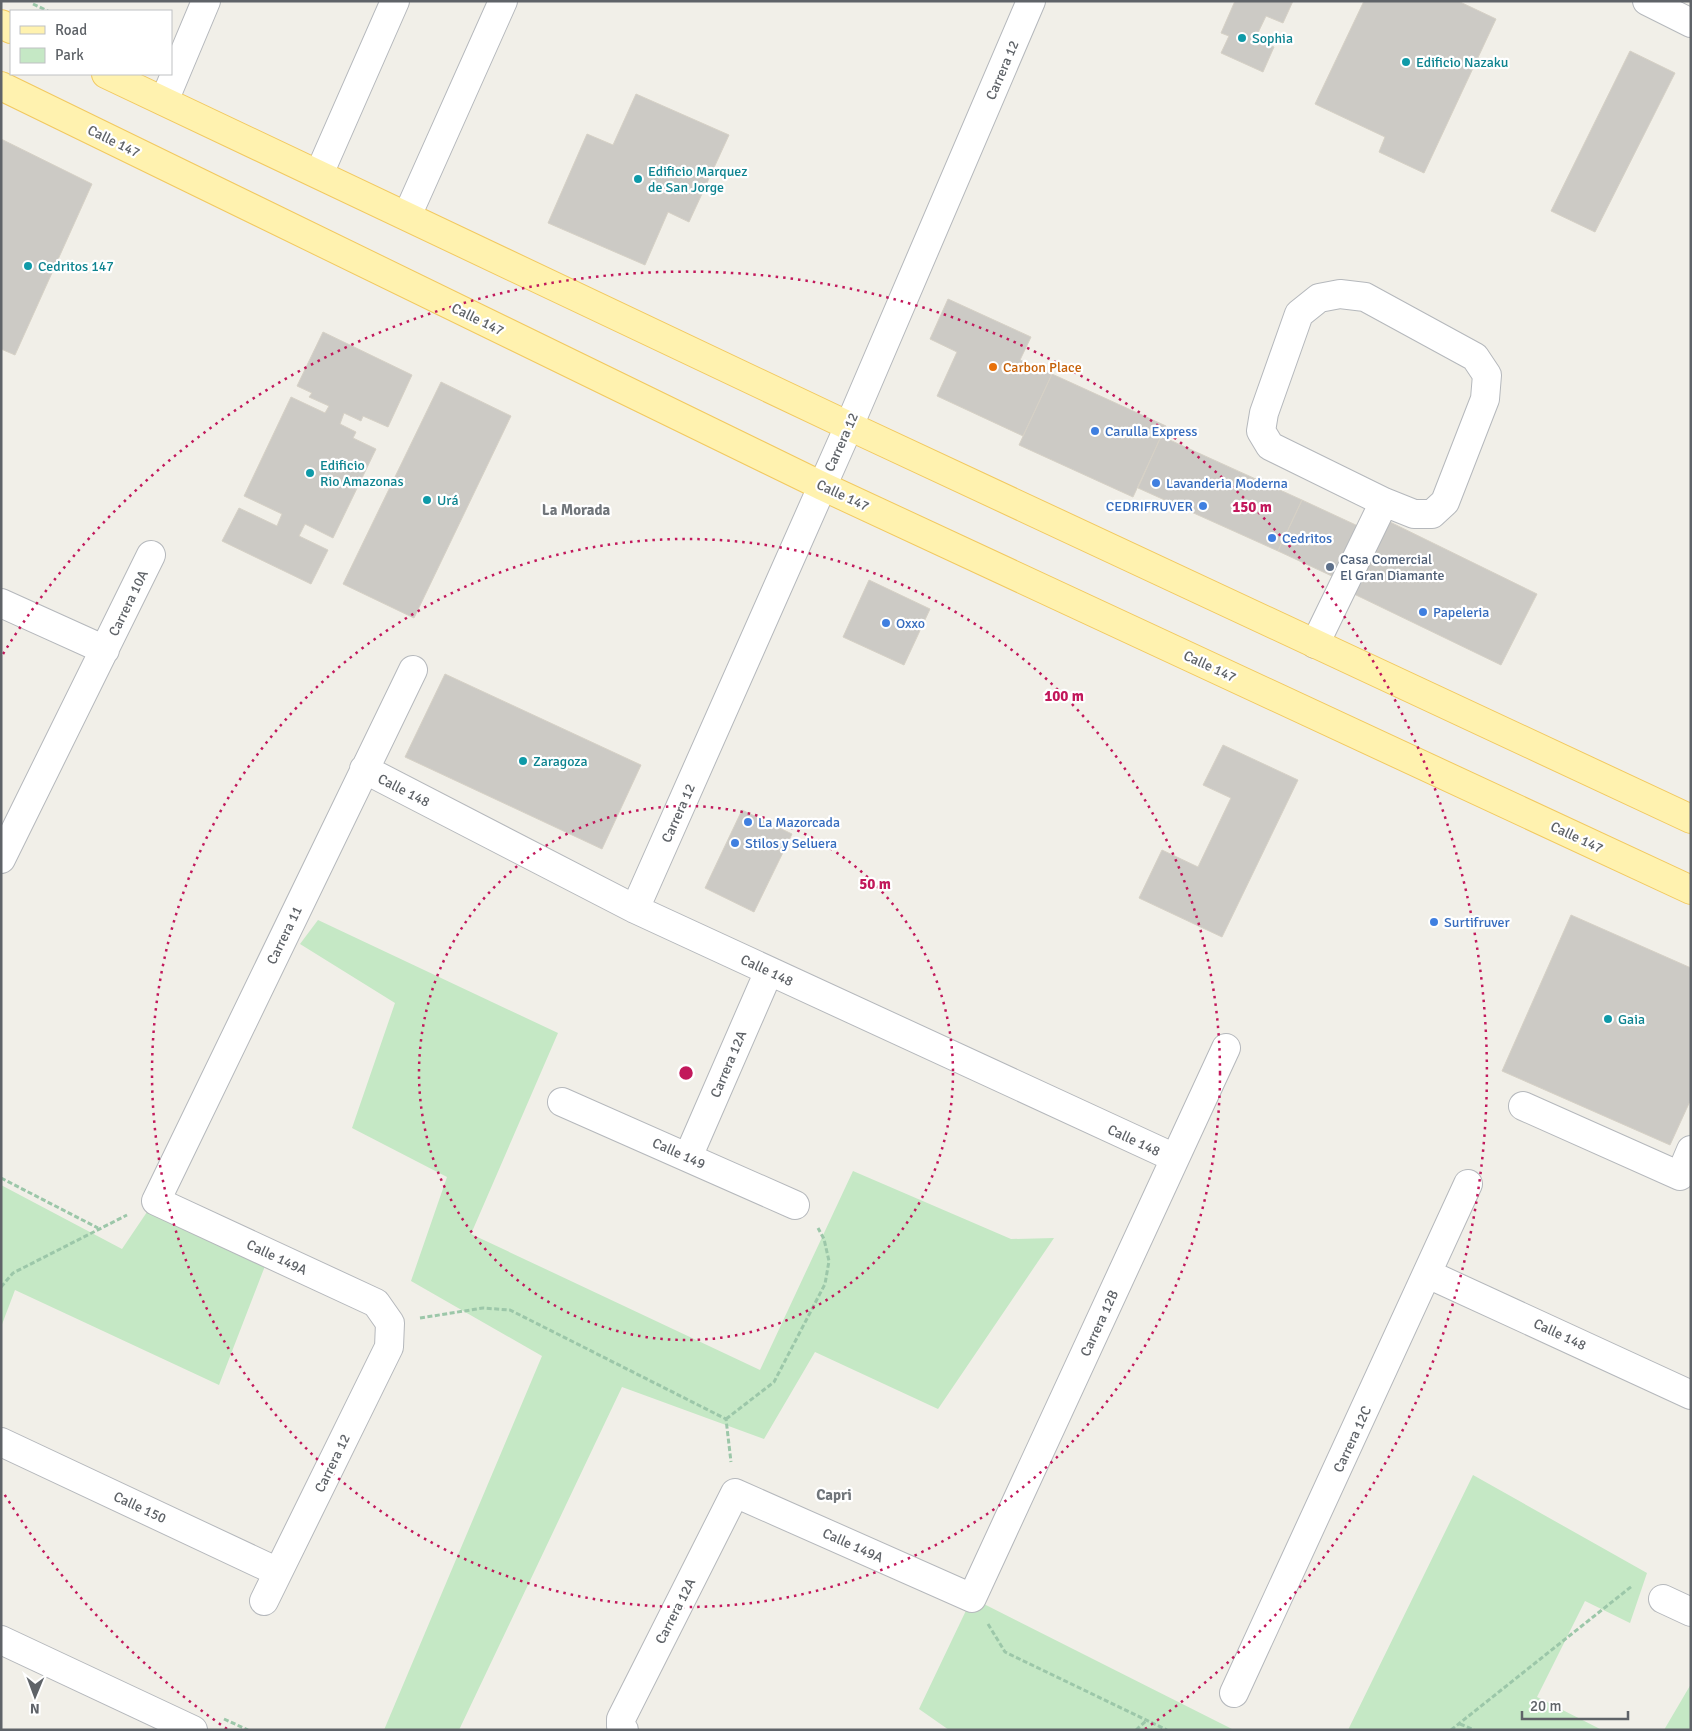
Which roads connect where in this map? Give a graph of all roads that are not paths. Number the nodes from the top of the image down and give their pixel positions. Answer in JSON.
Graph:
{"nodes":[{"id":1,"x":206,"y":1,"type":"edge"},
{"id":2,"x":395,"y":1,"type":"edge"},
{"id":3,"x":503,"y":1,"type":"edge"},
{"id":4,"x":1031,"y":1,"type":"edge"},
{"id":5,"x":1647,"y":1,"type":"edge"},
{"id":6,"x":1691,"y":23,"type":"edge"},
{"id":7,"x":108,"y":75,"type":"edge"},
{"id":8,"x":1,"y":86,"type":"edge"},
{"id":9,"x":164,"y":101,"type":"junction"},
{"id":10,"x":319,"y":174,"type":"junction"},
{"id":11,"x":407,"y":216,"type":"junction"},
{"id":12,"x":849,"y":426,"type":"junction"},
{"id":13,"x":822,"y":486,"type":"junction"},
{"id":14,"x":1384,"y":502,"type":"junction"},
{"id":15,"x":150,"y":555,"type":"dead end"},
{"id":16,"x":1,"y":603,"type":"edge"},
{"id":17,"x":1316,"y":644,"type":"junction"},
{"id":18,"x":105,"y":650,"type":"junction"},
{"id":19,"x":413,"y":670,"type":"dead end"},
{"id":20,"x":364,"y":770,"type":"junction"},
{"id":21,"x":1691,"y":819,"type":"edge"},
{"id":22,"x":1,"y":859,"type":"edge"},
{"id":23,"x":1691,"y":890,"type":"edge"},
{"id":24,"x":635,"y":909,"type":"junction"},
{"id":25,"x":769,"y":971,"type":"junction"},
{"id":26,"x":1226,"y":1048,"type":"dead end"},
{"id":27,"x":562,"y":1102,"type":"dead end"},
{"id":28,"x":1522,"y":1106,"type":"dead end"},
{"id":29,"x":1691,"y":1150,"type":"edge"},
{"id":30,"x":688,"y":1157,"type":"junction"},
{"id":31,"x":1175,"y":1158,"type":"junction"},
{"id":32,"x":1468,"y":1184,"type":"dead end"},
{"id":33,"x":156,"y":1201,"type":"joint"},
{"id":34,"x":795,"y":1205,"type":"road end"},
{"id":35,"x":1428,"y":1274,"type":"junction"},
{"id":36,"x":390,"y":1323,"type":"joint"},
{"id":37,"x":1691,"y":1395,"type":"edge"},
{"id":38,"x":1,"y":1442,"type":"edge"},
{"id":39,"x":735,"y":1492,"type":"joint"},
{"id":40,"x":278,"y":1572,"type":"junction"},
{"id":41,"x":972,"y":1598,"type":"joint"},
{"id":42,"x":1663,"y":1599,"type":"road end"},
{"id":43,"x":264,"y":1601,"type":"dead end"},
{"id":44,"x":1691,"y":1612,"type":"edge"},
{"id":45,"x":1,"y":1640,"type":"edge"},
{"id":46,"x":1234,"y":1693,"type":"dead end"},
{"id":47,"x":193,"y":1730,"type":"edge"},
{"id":48,"x":624,"y":1730,"type":"edge"}],
"edges":[{"from":1,"to":9,"type":"street"},
{"from":2,"to":10,"type":"street"},
{"from":3,"to":11,"type":"street"},
{"from":4,"to":12,"type":"street","name":"Carrera 12"},
{"from":5,"to":6,"type":"street"},
{"from":7,"to":9,"type":"main road"},
{"from":8,"to":13,"type":"main road","name":"Calle 147"},
{"from":9,"to":10,"type":"main road"},
{"from":10,"to":11,"type":"main road"},
{"from":11,"to":12,"type":"main road"},
{"from":12,"to":13,"type":"street","name":"Carrera 12"},
{"from":12,"to":17,"type":"main road"},
{"from":13,"to":23,"type":"main road","name":"Calle 147"},
{"from":13,"to":24,"type":"street","name":"Carrera 12"},
{"from":14,"to":14,"type":"street"},
{"from":14,"to":17,"type":"street"},
{"from":15,"to":18,"type":"street","name":"Carrera 10A"},
{"from":16,"to":18,"type":"street"},
{"from":17,"to":21,"type":"main road"},
{"from":18,"to":22,"type":"street"},
{"from":19,"to":20,"type":"street","name":"Carrera 11"},
{"from":20,"to":24,"type":"street","name":"Calle 148"},
{"from":20,"to":33,"type":"street","name":"Carrera 11"},
{"from":24,"to":25,"type":"street","name":"Calle 148"},
{"from":25,"to":30,"type":"street","name":"Carrera 12A"},
{"from":25,"to":31,"type":"street","name":"Calle 148"},
{"from":26,"to":31,"type":"street","name":"Carrera 12B"},
{"from":27,"to":30,"type":"street","name":"Calle 149"},
{"from":28,"to":29,"type":"street"},
{"from":30,"to":34,"type":"street","name":"Calle 149"},
{"from":31,"to":41,"type":"street","name":"Carrera 12B"},
{"from":32,"to":35,"type":"street","name":"Carrera 12C"},
{"from":33,"to":36,"type":"street","name":"Calle 149A"},
{"from":35,"to":37,"type":"street","name":"Calle 148"},
{"from":35,"to":46,"type":"street","name":"Carrera 12C"},
{"from":36,"to":40,"type":"street","name":"Carrera 12"},
{"from":38,"to":40,"type":"street","name":"Calle 150"},
{"from":39,"to":41,"type":"street","name":"Calle 149A"},
{"from":39,"to":48,"type":"street","name":"Carrera 12A"},
{"from":40,"to":43,"type":"street","name":"Carrera 12"},
{"from":42,"to":44,"type":"street"},
{"from":45,"to":47,"type":"street"}]}
